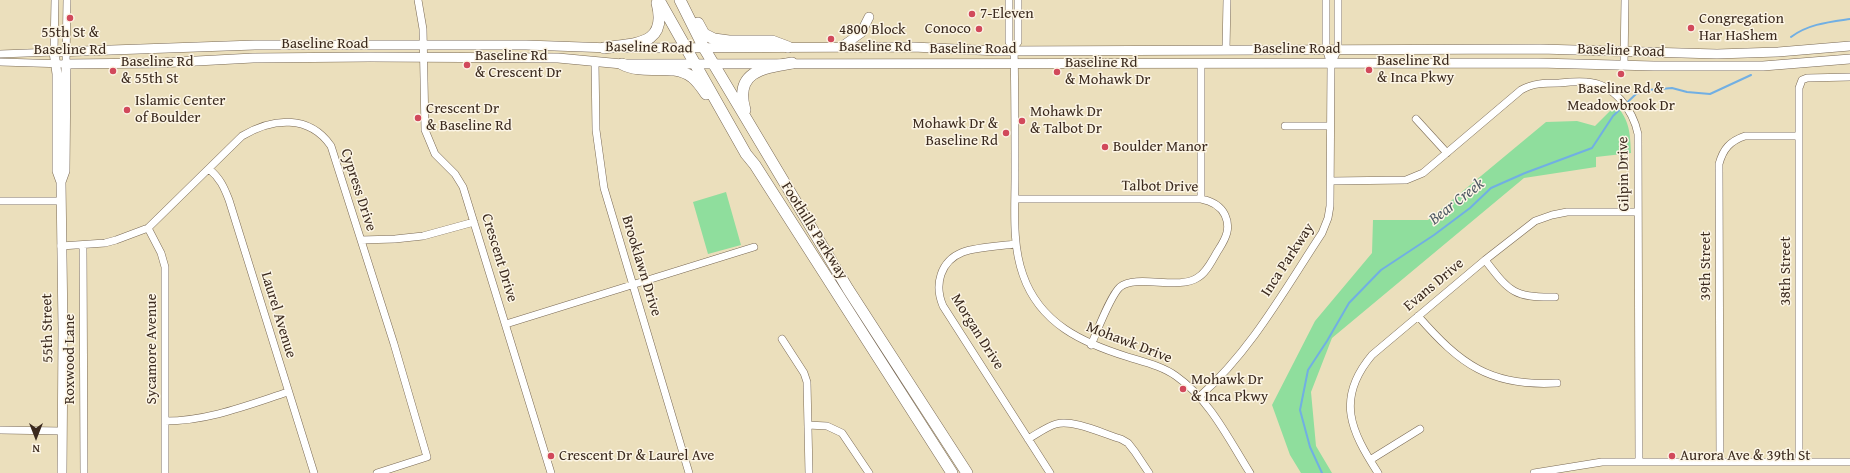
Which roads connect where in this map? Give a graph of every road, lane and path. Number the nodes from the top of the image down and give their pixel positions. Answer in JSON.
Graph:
{"nodes":[{"id":1,"x":55,"y":0,"type":"edge"},
{"id":2,"x":67,"y":0,"type":"edge"},
{"id":3,"x":418,"y":0,"type":"edge"},
{"id":4,"x":656,"y":0,"type":"edge"},
{"id":5,"x":660,"y":0,"type":"edge"},
{"id":6,"x":680,"y":0,"type":"edge"},
{"id":7,"x":686,"y":0,"type":"edge"},
{"id":8,"x":1009,"y":0,"type":"edge"},
{"id":9,"x":1018,"y":0,"type":"edge"},
{"id":10,"x":1227,"y":0,"type":"edge"},
{"id":11,"x":1326,"y":0,"type":"edge"},
{"id":12,"x":1338,"y":0,"type":"edge"},
{"id":13,"x":1625,"y":0,"type":"edge"},
{"id":14,"x":869,"y":17,"type":"dead end"},
{"id":15,"x":423,"y":46,"type":"junction"},
{"id":16,"x":1850,"y":46,"type":"edge"},
{"id":17,"x":788,"y":47,"type":"junction"},
{"id":18,"x":604,"y":48,"type":"junction"},
{"id":19,"x":687,"y":48,"type":"junction"},
{"id":20,"x":704,"y":48,"type":"junction"},
{"id":21,"x":840,"y":48,"type":"junction"},
{"id":22,"x":1014,"y":49,"type":"junction"},
{"id":23,"x":1226,"y":50,"type":"junction"},
{"id":24,"x":1326,"y":50,"type":"junction"},
{"id":25,"x":1338,"y":50,"type":"junction"},
{"id":26,"x":54,"y":52,"type":"junction"},
{"id":27,"x":67,"y":52,"type":"junction"},
{"id":28,"x":1625,"y":52,"type":"junction"},
{"id":29,"x":0,"y":54,"type":"edge"},
{"id":30,"x":423,"y":58,"type":"junction"},
{"id":31,"x":1850,"y":59,"type":"edge"},
{"id":32,"x":0,"y":62,"type":"edge"},
{"id":33,"x":595,"y":62,"type":"junction"},
{"id":34,"x":695,"y":63,"type":"junction"},
{"id":35,"x":713,"y":63,"type":"junction"},
{"id":36,"x":792,"y":63,"type":"junction"},
{"id":37,"x":1202,"y":63,"type":"junction"},
{"id":38,"x":56,"y":64,"type":"junction"},
{"id":39,"x":66,"y":64,"type":"junction"},
{"id":40,"x":622,"y":64,"type":"junction"},
{"id":41,"x":1014,"y":64,"type":"junction"},
{"id":42,"x":1331,"y":64,"type":"junction"},
{"id":43,"x":1624,"y":65,"type":"junction"},
{"id":44,"x":1850,"y":77,"type":"edge"},
{"id":45,"x":1416,"y":119,"type":"dead end"},
{"id":46,"x":1285,"y":126,"type":"dead end"},
{"id":47,"x":1330,"y":126,"type":"junction"},
{"id":48,"x":754,"y":131,"type":"junction"},
{"id":49,"x":1799,"y":136,"type":"junction"},
{"id":50,"x":1447,"y":153,"type":"junction"},
{"id":51,"x":746,"y":154,"type":"junction"},
{"id":52,"x":209,"y":169,"type":"junction"},
{"id":53,"x":1331,"y":181,"type":"junction"},
{"id":54,"x":61,"y":182,"type":"junction"},
{"id":55,"x":1201,"y":199,"type":"junction"},
{"id":56,"x":1015,"y":200,"type":"junction"},
{"id":57,"x":0,"y":201,"type":"edge"},
{"id":58,"x":61,"y":201,"type":"junction"},
{"id":59,"x":1638,"y":212,"type":"junction"},
{"id":60,"x":474,"y":222,"type":"junction"},
{"id":61,"x":148,"y":228,"type":"junction"},
{"id":62,"x":360,"y":240,"type":"junction"},
{"id":63,"x":1015,"y":244,"type":"junction"},
{"id":64,"x":83,"y":245,"type":"junction"},
{"id":65,"x":61,"y":246,"type":"junction"},
{"id":66,"x":754,"y":247,"type":"dead end"},
{"id":67,"x":1485,"y":260,"type":"junction"},
{"id":68,"x":633,"y":286,"type":"junction"},
{"id":69,"x":1554,"y":298,"type":"dead end"},
{"id":70,"x":1418,"y":316,"type":"junction"},
{"id":71,"x":506,"y":324,"type":"junction"},
{"id":72,"x":782,"y":339,"type":"dead end"},
{"id":73,"x":1091,"y":345,"type":"junction"},
{"id":74,"x":1557,"y":383,"type":"dead end"},
{"id":75,"x":288,"y":392,"type":"junction"},
{"id":76,"x":1200,"y":396,"type":"junction"},
{"id":77,"x":165,"y":421,"type":"junction"},
{"id":78,"x":808,"y":425,"type":"junction"},
{"id":79,"x":1420,"y":428,"type":"dead end"},
{"id":80,"x":0,"y":430,"type":"edge"},
{"id":81,"x":62,"y":431,"type":"junction"},
{"id":82,"x":1028,"y":439,"type":"junction"},
{"id":83,"x":1370,"y":460,"type":"junction"},
{"id":84,"x":1639,"y":462,"type":"junction"},
{"id":85,"x":1720,"y":462,"type":"junction"},
{"id":86,"x":1799,"y":462,"type":"junction"},
{"id":87,"x":1850,"y":462,"type":"edge"},
{"id":88,"x":62,"y":473,"type":"edge"},
{"id":89,"x":84,"y":473,"type":"edge"},
{"id":90,"x":165,"y":473,"type":"edge"},
{"id":91,"x":314,"y":473,"type":"edge"},
{"id":92,"x":377,"y":473,"type":"edge"},
{"id":93,"x":551,"y":473,"type":"edge"},
{"id":94,"x":689,"y":473,"type":"edge"},
{"id":95,"x":808,"y":473,"type":"edge"},
{"id":96,"x":869,"y":473,"type":"edge"},
{"id":97,"x":952,"y":473,"type":"edge"},
{"id":98,"x":967,"y":473,"type":"edge"},
{"id":99,"x":1050,"y":473,"type":"edge"},
{"id":100,"x":1149,"y":473,"type":"edge"},
{"id":101,"x":1250,"y":473,"type":"edge"},
{"id":102,"x":1378,"y":473,"type":"edge"},
{"id":103,"x":1534,"y":473,"type":"edge"}],
"edges":[{"from":1,"to":26,"type":"street","name":"55th Street"},
{"from":2,"to":27,"type":"street","name":"55th Street"},
{"from":3,"to":15,"type":"street","name":"Crescent Drive"},
{"from":4,"to":18,"type":"highway"},
{"from":5,"to":19,"type":"highway","name":"Foothills Parkway"},
{"from":6,"to":20,"type":"highway","name":"Foothills Parkway"},
{"from":7,"to":17,"type":"highway"},
{"from":8,"to":22,"type":"street"},
{"from":9,"to":22,"type":"street"},
{"from":10,"to":23,"type":"street"},
{"from":11,"to":24,"type":"street","name":"Inca Parkway"},
{"from":12,"to":25,"type":"street","name":"Inca Parkway"},
{"from":13,"to":28,"type":"street"},
{"from":14,"to":21,"type":"main road"},
{"from":15,"to":18,"type":"main road","name":"Baseline Road"},
{"from":15,"to":27,"type":"main road","name":"Baseline Road"},
{"from":15,"to":30,"type":"street","name":"Crescent Drive"},
{"from":16,"to":28,"type":"main road","name":"Baseline Road"},
{"from":17,"to":20,"type":"main road","name":"Baseline Road"},
{"from":17,"to":21,"type":"main road","name":"Baseline Road"},
{"from":18,"to":19,"type":"main road","name":"Baseline Road"},
{"from":19,"to":20,"type":"main road","name":"Baseline Road"},
{"from":19,"to":34,"type":"highway","name":"Foothills Parkway"},
{"from":20,"to":35,"type":"highway","name":"Foothills Parkway"},
{"from":21,"to":22,"type":"main road","name":"Baseline Road"},
{"from":22,"to":23,"type":"main road","name":"Baseline Road"},
{"from":22,"to":41,"type":"street","name":"Mohawk Drive"},
{"from":23,"to":24,"type":"main road","name":"Baseline Road"},
{"from":24,"to":25,"type":"main road","name":"Baseline Road"},
{"from":24,"to":42,"type":"street","name":"Inca Parkway"},
{"from":25,"to":28,"type":"main road","name":"Baseline Road"},
{"from":25,"to":42,"type":"street","name":"Inca Parkway"},
{"from":26,"to":27,"type":"main road","name":"Baseline Road"},
{"from":26,"to":29,"type":"street","name":"Baseline Road"},
{"from":26,"to":38,"type":"main road","name":"55th Street"},
{"from":27,"to":39,"type":"street","name":"55th Street"},
{"from":28,"to":43,"type":"street"},
{"from":30,"to":33,"type":"main road","name":"Baseline Road"},
{"from":30,"to":39,"type":"main road","name":"Baseline Road"},
{"from":30,"to":60,"type":"street","name":"Crescent Drive"},
{"from":31,"to":43,"type":"main road","name":"Baseline Road"},
{"from":32,"to":38,"type":"street","name":"Baseline Road"},
{"from":33,"to":40,"type":"main road","name":"Baseline Road"},
{"from":33,"to":68,"type":"street","name":"Brooklawn Drive"},
{"from":34,"to":35,"type":"main road","name":"Baseline Road"},
{"from":34,"to":40,"type":"main road","name":"Baseline Road"},
{"from":34,"to":51,"type":"highway","name":"Foothills Parkway"},
{"from":35,"to":36,"type":"main road","name":"Baseline Road"},
{"from":35,"to":48,"type":"highway","name":"Foothills Parkway"},
{"from":36,"to":41,"type":"main road","name":"Baseline Road"},
{"from":36,"to":48,"type":"highway"},
{"from":37,"to":41,"type":"main road","name":"Baseline Road"},
{"from":37,"to":42,"type":"main road","name":"Baseline Road"},
{"from":37,"to":55,"type":"street"},
{"from":38,"to":39,"type":"street","name":"Baseline Road"},
{"from":38,"to":54,"type":"main road","name":"55th Street"},
{"from":39,"to":54,"type":"main road","name":"55th Street"},
{"from":40,"to":51,"type":"highway"},
{"from":41,"to":56,"type":"street","name":"Mohawk Drive"},
{"from":42,"to":43,"type":"main road","name":"Baseline Road"},
{"from":42,"to":47,"type":"street","name":"Inca Parkway"},
{"from":44,"to":49,"type":"street","name":"38th Street"},
{"from":45,"to":50,"type":"street"},
{"from":46,"to":47,"type":"street"},
{"from":47,"to":53,"type":"street","name":"Inca Parkway"},
{"from":48,"to":98,"type":"highway","name":"Foothills Parkway"},
{"from":49,"to":85,"type":"street","name":"39th Street"},
{"from":49,"to":86,"type":"street","name":"38th Street"},
{"from":50,"to":53,"type":"street","name":"Gilpin Drive"},
{"from":50,"to":59,"type":"street","name":"Gilpin Drive"},
{"from":51,"to":97,"type":"highway","name":"Foothills Parkway"},
{"from":52,"to":61,"type":"street","name":"Cypress Drive"},
{"from":52,"to":62,"type":"street","name":"Cypress Drive"},
{"from":52,"to":75,"type":"street","name":"Laurel Avenue"},
{"from":53,"to":76,"type":"street","name":"Inca Parkway"},
{"from":54,"to":58,"type":"main road","name":"55th Street"},
{"from":55,"to":56,"type":"street","name":"Talbot Drive"},
{"from":55,"to":73,"type":"street","name":"Talbot Drive"},
{"from":56,"to":63,"type":"street","name":"Mohawk Drive"},
{"from":57,"to":58,"type":"street"},
{"from":58,"to":65,"type":"main road","name":"55th Street"},
{"from":59,"to":67,"type":"street","name":"Evans Drive"},
{"from":59,"to":84,"type":"street","name":"Gilpin Drive"},
{"from":60,"to":62,"type":"street"},
{"from":60,"to":71,"type":"street","name":"Crescent Drive"},
{"from":61,"to":64,"type":"street","name":"Cypress Drive"},
{"from":61,"to":77,"type":"street","name":"Sycamore Avenue"},
{"from":62,"to":92,"type":"street","name":"Cypress Drive"},
{"from":63,"to":73,"type":"street","name":"Mohawk Drive"},
{"from":63,"to":82,"type":"street","name":"Morgan Drive"},
{"from":64,"to":65,"type":"street","name":"Cypress Drive"},
{"from":64,"to":89,"type":"street","name":"Roxwood Lane"},
{"from":65,"to":81,"type":"main road","name":"55th Street"},
{"from":66,"to":68,"type":"street"},
{"from":67,"to":69,"type":"street"},
{"from":67,"to":70,"type":"street","name":"Evans Drive"},
{"from":68,"to":71,"type":"street"},
{"from":68,"to":94,"type":"street","name":"Brooklawn Drive"},
{"from":70,"to":74,"type":"street"},
{"from":70,"to":83,"type":"street","name":"Evans Drive"},
{"from":71,"to":93,"type":"street","name":"Crescent Drive"},
{"from":72,"to":78,"type":"street"},
{"from":73,"to":76,"type":"street","name":"Mohawk Drive"},
{"from":75,"to":77,"type":"street"},
{"from":75,"to":91,"type":"street","name":"Laurel Avenue"},
{"from":76,"to":101,"type":"street","name":"Mohawk Drive"},
{"from":77,"to":90,"type":"street","name":"Sycamore Avenue"},
{"from":78,"to":95,"type":"street"},
{"from":78,"to":96,"type":"street"},
{"from":79,"to":83,"type":"street"},
{"from":80,"to":81,"type":"street"},
{"from":81,"to":88,"type":"main road","name":"55th Street"},
{"from":82,"to":99,"type":"street","name":"Morgan Drive"},
{"from":82,"to":100,"type":"street"},
{"from":83,"to":102,"type":"street","name":"Evans Drive"},
{"from":84,"to":85,"type":"street"},
{"from":84,"to":103,"type":"street"},
{"from":85,"to":86,"type":"street"},
{"from":86,"to":87,"type":"street"}]}
